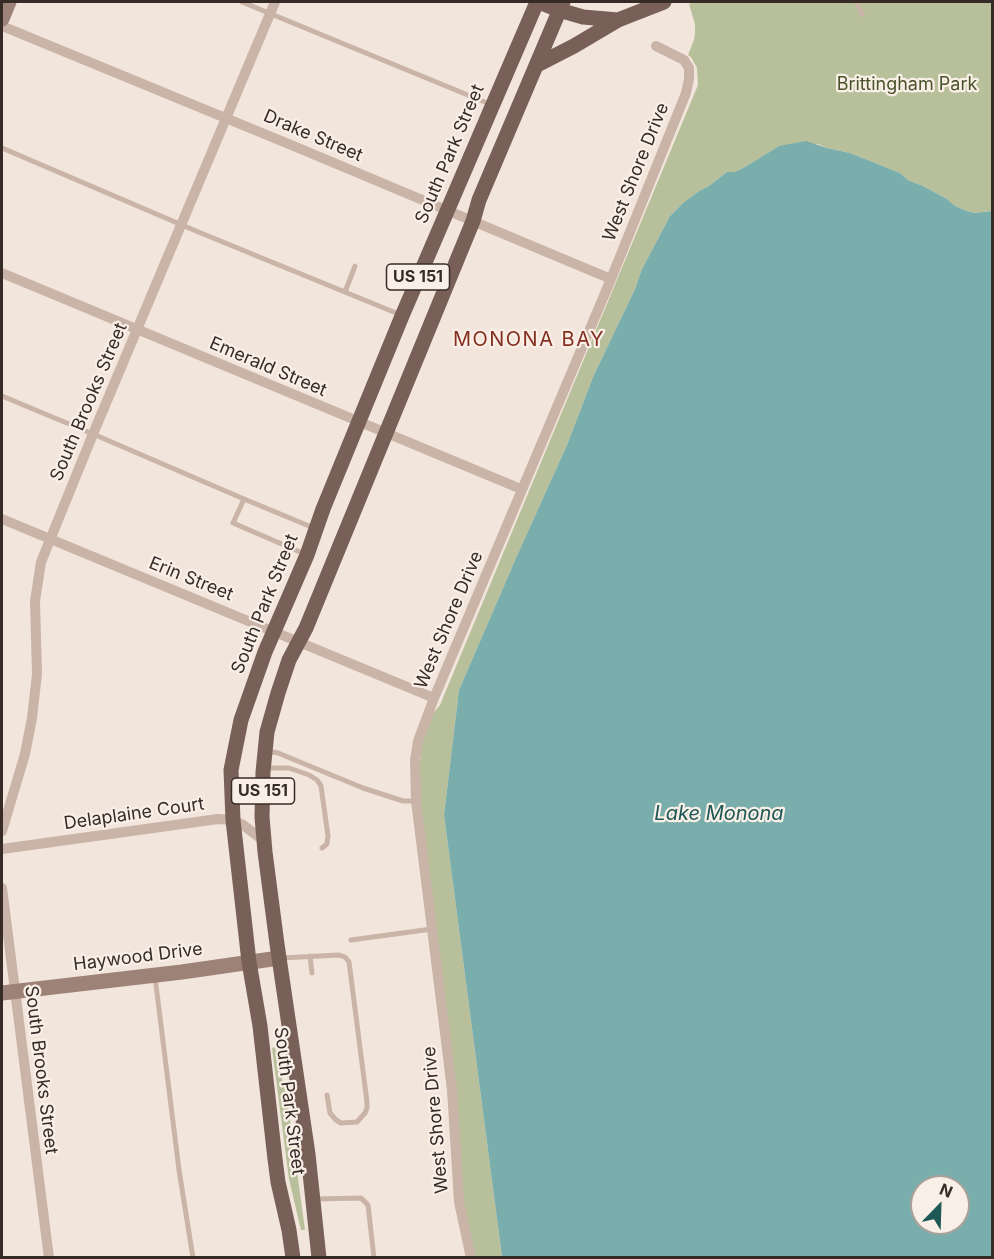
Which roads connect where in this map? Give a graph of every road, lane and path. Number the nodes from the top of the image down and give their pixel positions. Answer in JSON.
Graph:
{"nodes":[{"id":1,"x":9,"y":2,"type":"edge"},
{"id":2,"x":242,"y":2,"type":"edge"},
{"id":3,"x":275,"y":2,"type":"edge"},
{"id":4,"x":538,"y":2,"type":"edge"},
{"id":5,"x":664,"y":2,"type":"edge"},
{"id":6,"x":856,"y":2,"type":"edge"},
{"id":7,"x":561,"y":6,"type":"edge"},
{"id":8,"x":270,"y":13,"type":"junction"},
{"id":9,"x":861,"y":14,"type":"dead end"},
{"id":10,"x":2,"y":20,"type":"edge"},
{"id":11,"x":618,"y":21,"type":"junction"},
{"id":12,"x":2,"y":26,"type":"edge"},
{"id":13,"x":656,"y":46,"type":"dead end"},
{"id":14,"x":537,"y":65,"type":"junction"},
{"id":15,"x":492,"y":105,"type":"junction"},
{"id":16,"x":226,"y":118,"type":"junction"},
{"id":17,"x":2,"y":148,"type":"edge"},
{"id":18,"x":447,"y":211,"type":"junction"},
{"id":19,"x":473,"y":221,"type":"junction"},
{"id":20,"x":182,"y":225,"type":"junction"},
{"id":21,"x":356,"y":266,"type":"dead end"},
{"id":22,"x":2,"y":273,"type":"edge"},
{"id":23,"x":610,"y":279,"type":"junction"},
{"id":24,"x":345,"y":292,"type":"junction"},
{"id":25,"x":402,"y":315,"type":"junction"},
{"id":26,"x":138,"y":329,"type":"junction"},
{"id":27,"x":2,"y":396,"type":"edge"},
{"id":28,"x":359,"y":422,"type":"junction"},
{"id":29,"x":385,"y":433,"type":"junction"},
{"id":30,"x":93,"y":434,"type":"junction"},
{"id":31,"x":521,"y":489,"type":"junction"},
{"id":32,"x":244,"y":499,"type":"junction"},
{"id":33,"x":2,"y":521,"type":"edge"},
{"id":34,"x":316,"y":529,"type":"junction"},
{"id":35,"x":50,"y":538,"type":"junction"},
{"id":36,"x":307,"y":555,"type":"junction"},
{"id":37,"x":274,"y":631,"type":"junction"},
{"id":38,"x":298,"y":641,"type":"junction"},
{"id":39,"x":434,"y":698,"type":"junction"},
{"id":40,"x":265,"y":750,"type":"junction"},
{"id":41,"x":263,"y":768,"type":"junction"},
{"id":42,"x":416,"y":801,"type":"junction"},
{"id":43,"x":233,"y":820,"type":"junction"},
{"id":44,"x":2,"y":831,"type":"edge"},
{"id":45,"x":264,"y":841,"type":"junction"},
{"id":46,"x":322,"y":848,"type":"dead end"},
{"id":47,"x":2,"y":849,"type":"edge"},
{"id":48,"x":2,"y":888,"type":"edge"},
{"id":49,"x":432,"y":929,"type":"junction"},
{"id":50,"x":351,"y":940,"type":"dead end"},
{"id":51,"x":310,"y":956,"type":"junction"},
{"id":52,"x":279,"y":958,"type":"junction"},
{"id":53,"x":249,"y":962,"type":"junction"},
{"id":54,"x":312,"y":973,"type":"dead end"},
{"id":55,"x":155,"y":975,"type":"junction"},
{"id":56,"x":8,"y":993,"type":"edge"},
{"id":57,"x":327,"y":1095,"type":"dead end"},
{"id":58,"x":313,"y":1199,"type":"junction"},
{"id":59,"x":49,"y":1257,"type":"edge"},
{"id":60,"x":193,"y":1257,"type":"edge"},
{"id":61,"x":293,"y":1257,"type":"edge"},
{"id":62,"x":320,"y":1257,"type":"edge"},
{"id":63,"x":374,"y":1257,"type":"edge"},
{"id":64,"x":471,"y":1257,"type":"edge"}],
"edges":[{"from":1,"to":10,"type":"street"},
{"from":2,"to":8,"type":"lane"},
{"from":3,"to":8,"type":"street","name":"South Brooks Street"},
{"from":4,"to":7,"type":"main road"},
{"from":4,"to":15,"type":"main road","name":"South Park Street","number":"US 151"},
{"from":5,"to":11,"type":"main road"},
{"from":6,"to":9,"type":"lane"},
{"from":7,"to":11,"type":"main road"},
{"from":7,"to":14,"type":"main road","name":"South Park Street"},
{"from":8,"to":15,"type":"lane"},
{"from":8,"to":16,"type":"street","name":"South Brooks Street"},
{"from":11,"to":14,"type":"main road"},
{"from":12,"to":16,"type":"street","name":"Drake Street"},
{"from":13,"to":23,"type":"street","name":"West Shore Drive"},
{"from":14,"to":19,"type":"main road","name":"South Park Street","number":"US 151"},
{"from":15,"to":18,"type":"main road","name":"South Park Street","number":"US 151"},
{"from":16,"to":18,"type":"street","name":"Drake Street"},
{"from":16,"to":20,"type":"street","name":"South Brooks Street"},
{"from":17,"to":20,"type":"lane"},
{"from":18,"to":19,"type":"street","name":"Drake Street"},
{"from":18,"to":25,"type":"main road","name":"South Park Street","number":"US 151"},
{"from":19,"to":23,"type":"street","name":"Drake Street"},
{"from":19,"to":29,"type":"main road","name":"South Park Street","number":"US 151"},
{"from":20,"to":24,"type":"lane"},
{"from":20,"to":26,"type":"street","name":"South Brooks Street"},
{"from":21,"to":24,"type":"lane"},
{"from":22,"to":26,"type":"street","name":"Emerald Street"},
{"from":23,"to":31,"type":"street","name":"West Shore Drive"},
{"from":24,"to":25,"type":"lane"},
{"from":25,"to":28,"type":"main road","name":"South Park Street","number":"US 151"},
{"from":26,"to":28,"type":"street","name":"Emerald Street"},
{"from":26,"to":30,"type":"street","name":"South Brooks Street"},
{"from":27,"to":30,"type":"lane"},
{"from":28,"to":29,"type":"street","name":"Emerald Street"},
{"from":28,"to":34,"type":"main road","name":"South Park Street","number":"US 151"},
{"from":29,"to":31,"type":"street","name":"Emerald Street"},
{"from":29,"to":38,"type":"main road","name":"South Park Street","number":"US 151"},
{"from":30,"to":32,"type":"lane"},
{"from":30,"to":35,"type":"street","name":"South Brooks Street"},
{"from":31,"to":39,"type":"street","name":"West Shore Drive"},
{"from":32,"to":34,"type":"lane"},
{"from":32,"to":36,"type":"lane"},
{"from":33,"to":35,"type":"street","name":"Erin Street"},
{"from":34,"to":36,"type":"main road","name":"South Park Street","number":"US 151"},
{"from":35,"to":37,"type":"street","name":"Erin Street"},
{"from":35,"to":44,"type":"street","name":"South Brooks Street"},
{"from":36,"to":37,"type":"main road","name":"South Park Street","number":"US 151"},
{"from":37,"to":38,"type":"street","name":"Erin Street"},
{"from":37,"to":43,"type":"main road","name":"South Park Street","number":"US 151"},
{"from":38,"to":39,"type":"street","name":"Erin Street"},
{"from":38,"to":40,"type":"main road","name":"South Park Street","number":"US 151"},
{"from":39,"to":42,"type":"street","name":"West Shore Drive"},
{"from":40,"to":41,"type":"main road","name":"South Park Street","number":"US 151"},
{"from":40,"to":42,"type":"lane"},
{"from":41,"to":45,"type":"main road","name":"South Park Street","number":"US 151"},
{"from":41,"to":46,"type":"lane"},
{"from":42,"to":49,"type":"street","name":"West Shore Drive"},
{"from":43,"to":45,"type":"street"},
{"from":43,"to":47,"type":"street","name":"Delaplaine Court"},
{"from":43,"to":53,"type":"main road","name":"South Park Street","number":"US 151"},
{"from":45,"to":52,"type":"main road","name":"South Park Street","number":"US 151"},
{"from":48,"to":56,"type":"street","name":"South Brooks Street"},
{"from":49,"to":50,"type":"lane"},
{"from":49,"to":64,"type":"street","name":"West Shore Drive"},
{"from":51,"to":52,"type":"lane"},
{"from":51,"to":54,"type":"lane"},
{"from":51,"to":57,"type":"lane"},
{"from":52,"to":53,"type":"street","name":"Haywood Drive"},
{"from":52,"to":58,"type":"main road","name":"South Park Street","number":"US 151"},
{"from":53,"to":55,"type":"street","name":"Haywood Drive"},
{"from":53,"to":61,"type":"main road","name":"South Park Street","number":"US 151"},
{"from":55,"to":56,"type":"street","name":"Haywood Drive"},
{"from":55,"to":60,"type":"lane"},
{"from":56,"to":59,"type":"street","name":"South Brooks Street"},
{"from":58,"to":62,"type":"main road","name":"South Park Street","number":"US 151"},
{"from":58,"to":63,"type":"lane"}]}
